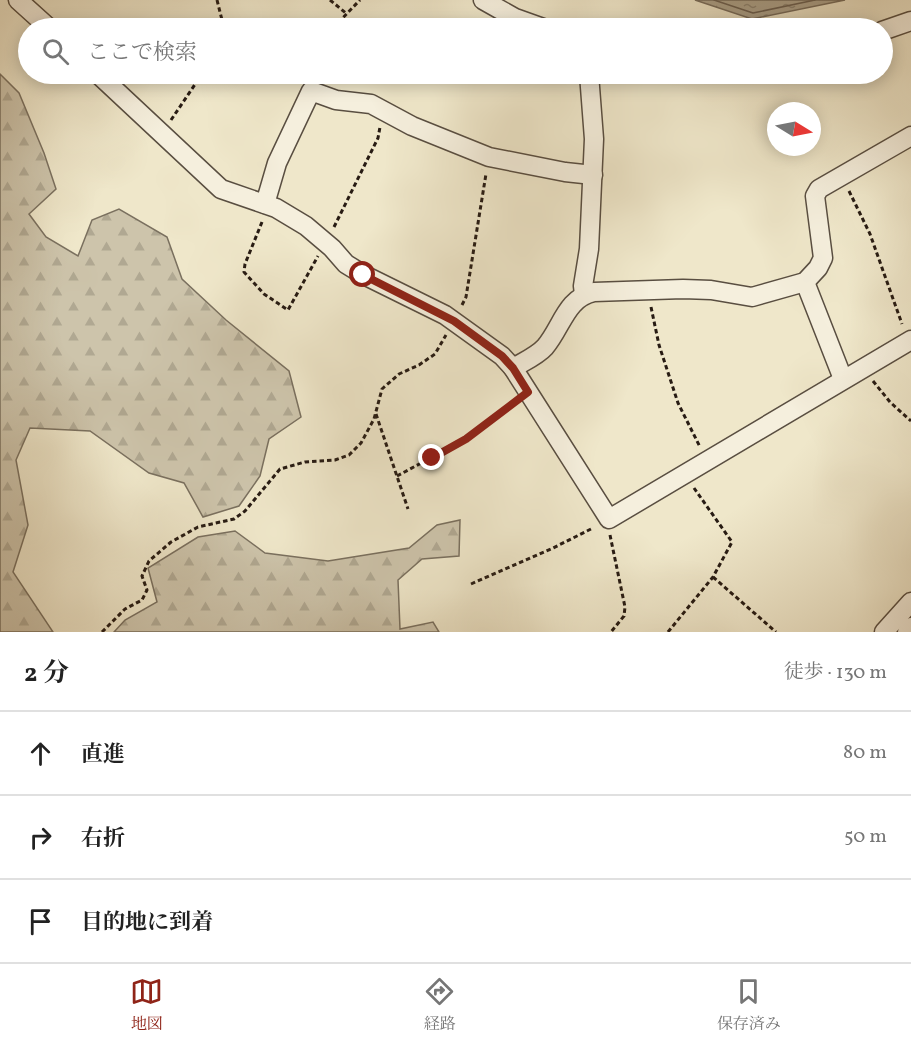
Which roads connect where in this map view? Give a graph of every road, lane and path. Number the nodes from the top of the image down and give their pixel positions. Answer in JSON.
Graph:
{"nodes":[{"id":1,"x":18,"y":0,"type":"edge"},
{"id":2,"x":218,"y":0,"type":"edge"},
{"id":3,"x":330,"y":0,"type":"edge"},
{"id":4,"x":360,"y":0,"type":"edge"},
{"id":5,"x":483,"y":0,"type":"edge"},
{"id":6,"x":346,"y":14,"type":"junction"},
{"id":7,"x":38,"y":18,"type":"edge"},
{"id":8,"x":222,"y":18,"type":"edge"},
{"id":9,"x":343,"y":18,"type":"edge"},
{"id":10,"x":515,"y":18,"type":"edge"},
{"id":11,"x":911,"y":21,"type":"edge"},
{"id":12,"x":893,"y":27,"type":"edge"},
{"id":13,"x":108,"y":84,"type":"edge"},
{"id":14,"x":196,"y":84,"type":"edge"},
{"id":15,"x":590,"y":84,"type":"edge"},
{"id":16,"x":161,"y":134,"type":"junction"},
{"id":17,"x":911,"y":136,"type":"edge"},
{"id":18,"x":489,"y":157,"type":"junction"},
{"id":19,"x":593,"y":175,"type":"junction"},
{"id":20,"x":841,"y":176,"type":"junction"},
{"id":21,"x":265,"y":204,"type":"junction"},
{"id":22,"x":805,"y":282,"type":"junction"},
{"id":23,"x":648,"y":290,"type":"junction"},
{"id":24,"x":584,"y":294,"type":"junction"},
{"id":25,"x":454,"y":321,"type":"junction"},
{"id":26,"x":910,"y":340,"type":"edge"},
{"id":27,"x":513,"y":368,"type":"junction"},
{"id":28,"x":863,"y":368,"type":"junction"},
{"id":29,"x":843,"y":380,"type":"junction"},
{"id":30,"x":528,"y":392,"type":"junction"},
{"id":31,"x":376,"y":412,"type":"junction"},
{"id":32,"x":911,"y":422,"type":"edge"},
{"id":33,"x":706,"y":461,"type":"junction"},
{"id":34,"x":685,"y":474,"type":"junction"},
{"id":35,"x":397,"y":476,"type":"junction"},
{"id":36,"x":408,"y":509,"type":"dead end"},
{"id":37,"x":609,"y":519,"type":"junction"},
{"id":38,"x":713,"y":577,"type":"junction"},
{"id":39,"x":471,"y":584,"type":"dead end"},
{"id":40,"x":911,"y":602,"type":"edge"},
{"id":41,"x":911,"y":627,"type":"edge"},
{"id":42,"x":102,"y":632,"type":"edge"},
{"id":43,"x":611,"y":632,"type":"edge"},
{"id":44,"x":668,"y":632,"type":"edge"},
{"id":45,"x":776,"y":632,"type":"edge"},
{"id":46,"x":884,"y":632,"type":"edge"},
{"id":47,"x":907,"y":632,"type":"edge"}],
"edges":[{"from":1,"to":7,"type":"street"},
{"from":2,"to":8,"type":"path"},
{"from":3,"to":6,"type":"path"},
{"from":4,"to":6,"type":"path"},
{"from":5,"to":10,"type":"street"},
{"from":6,"to":9,"type":"path"},
{"from":11,"to":12,"type":"street"},
{"from":13,"to":16,"type":"street"},
{"from":14,"to":16,"type":"path"},
{"from":15,"to":19,"type":"street"},
{"from":16,"to":21,"type":"street"},
{"from":17,"to":20,"type":"street"},
{"from":18,"to":19,"type":"street"},
{"from":18,"to":21,"type":"street"},
{"from":18,"to":25,"type":"path"},
{"from":19,"to":24,"type":"street"},
{"from":20,"to":22,"type":"street"},
{"from":20,"to":26,"type":"path"},
{"from":21,"to":25,"type":"street"},
{"from":22,"to":23,"type":"street"},
{"from":22,"to":29,"type":"street"},
{"from":23,"to":24,"type":"street"},
{"from":23,"to":33,"type":"path"},
{"from":24,"to":27,"type":"street"},
{"from":25,"to":27,"type":"street"},
{"from":25,"to":31,"type":"path"},
{"from":26,"to":28,"type":"street"},
{"from":27,"to":30,"type":"street"},
{"from":28,"to":29,"type":"street"},
{"from":28,"to":32,"type":"path"},
{"from":29,"to":33,"type":"street"},
{"from":30,"to":35,"type":"path"},
{"from":30,"to":37,"type":"street"},
{"from":31,"to":35,"type":"path"},
{"from":31,"to":42,"type":"path"},
{"from":33,"to":34,"type":"street"},
{"from":34,"to":37,"type":"street"},
{"from":34,"to":38,"type":"path"},
{"from":35,"to":36,"type":"path"},
{"from":37,"to":39,"type":"path"},
{"from":37,"to":43,"type":"path"},
{"from":38,"to":44,"type":"path"},
{"from":38,"to":45,"type":"path"},
{"from":40,"to":46,"type":"street"},
{"from":41,"to":47,"type":"street"}]}
